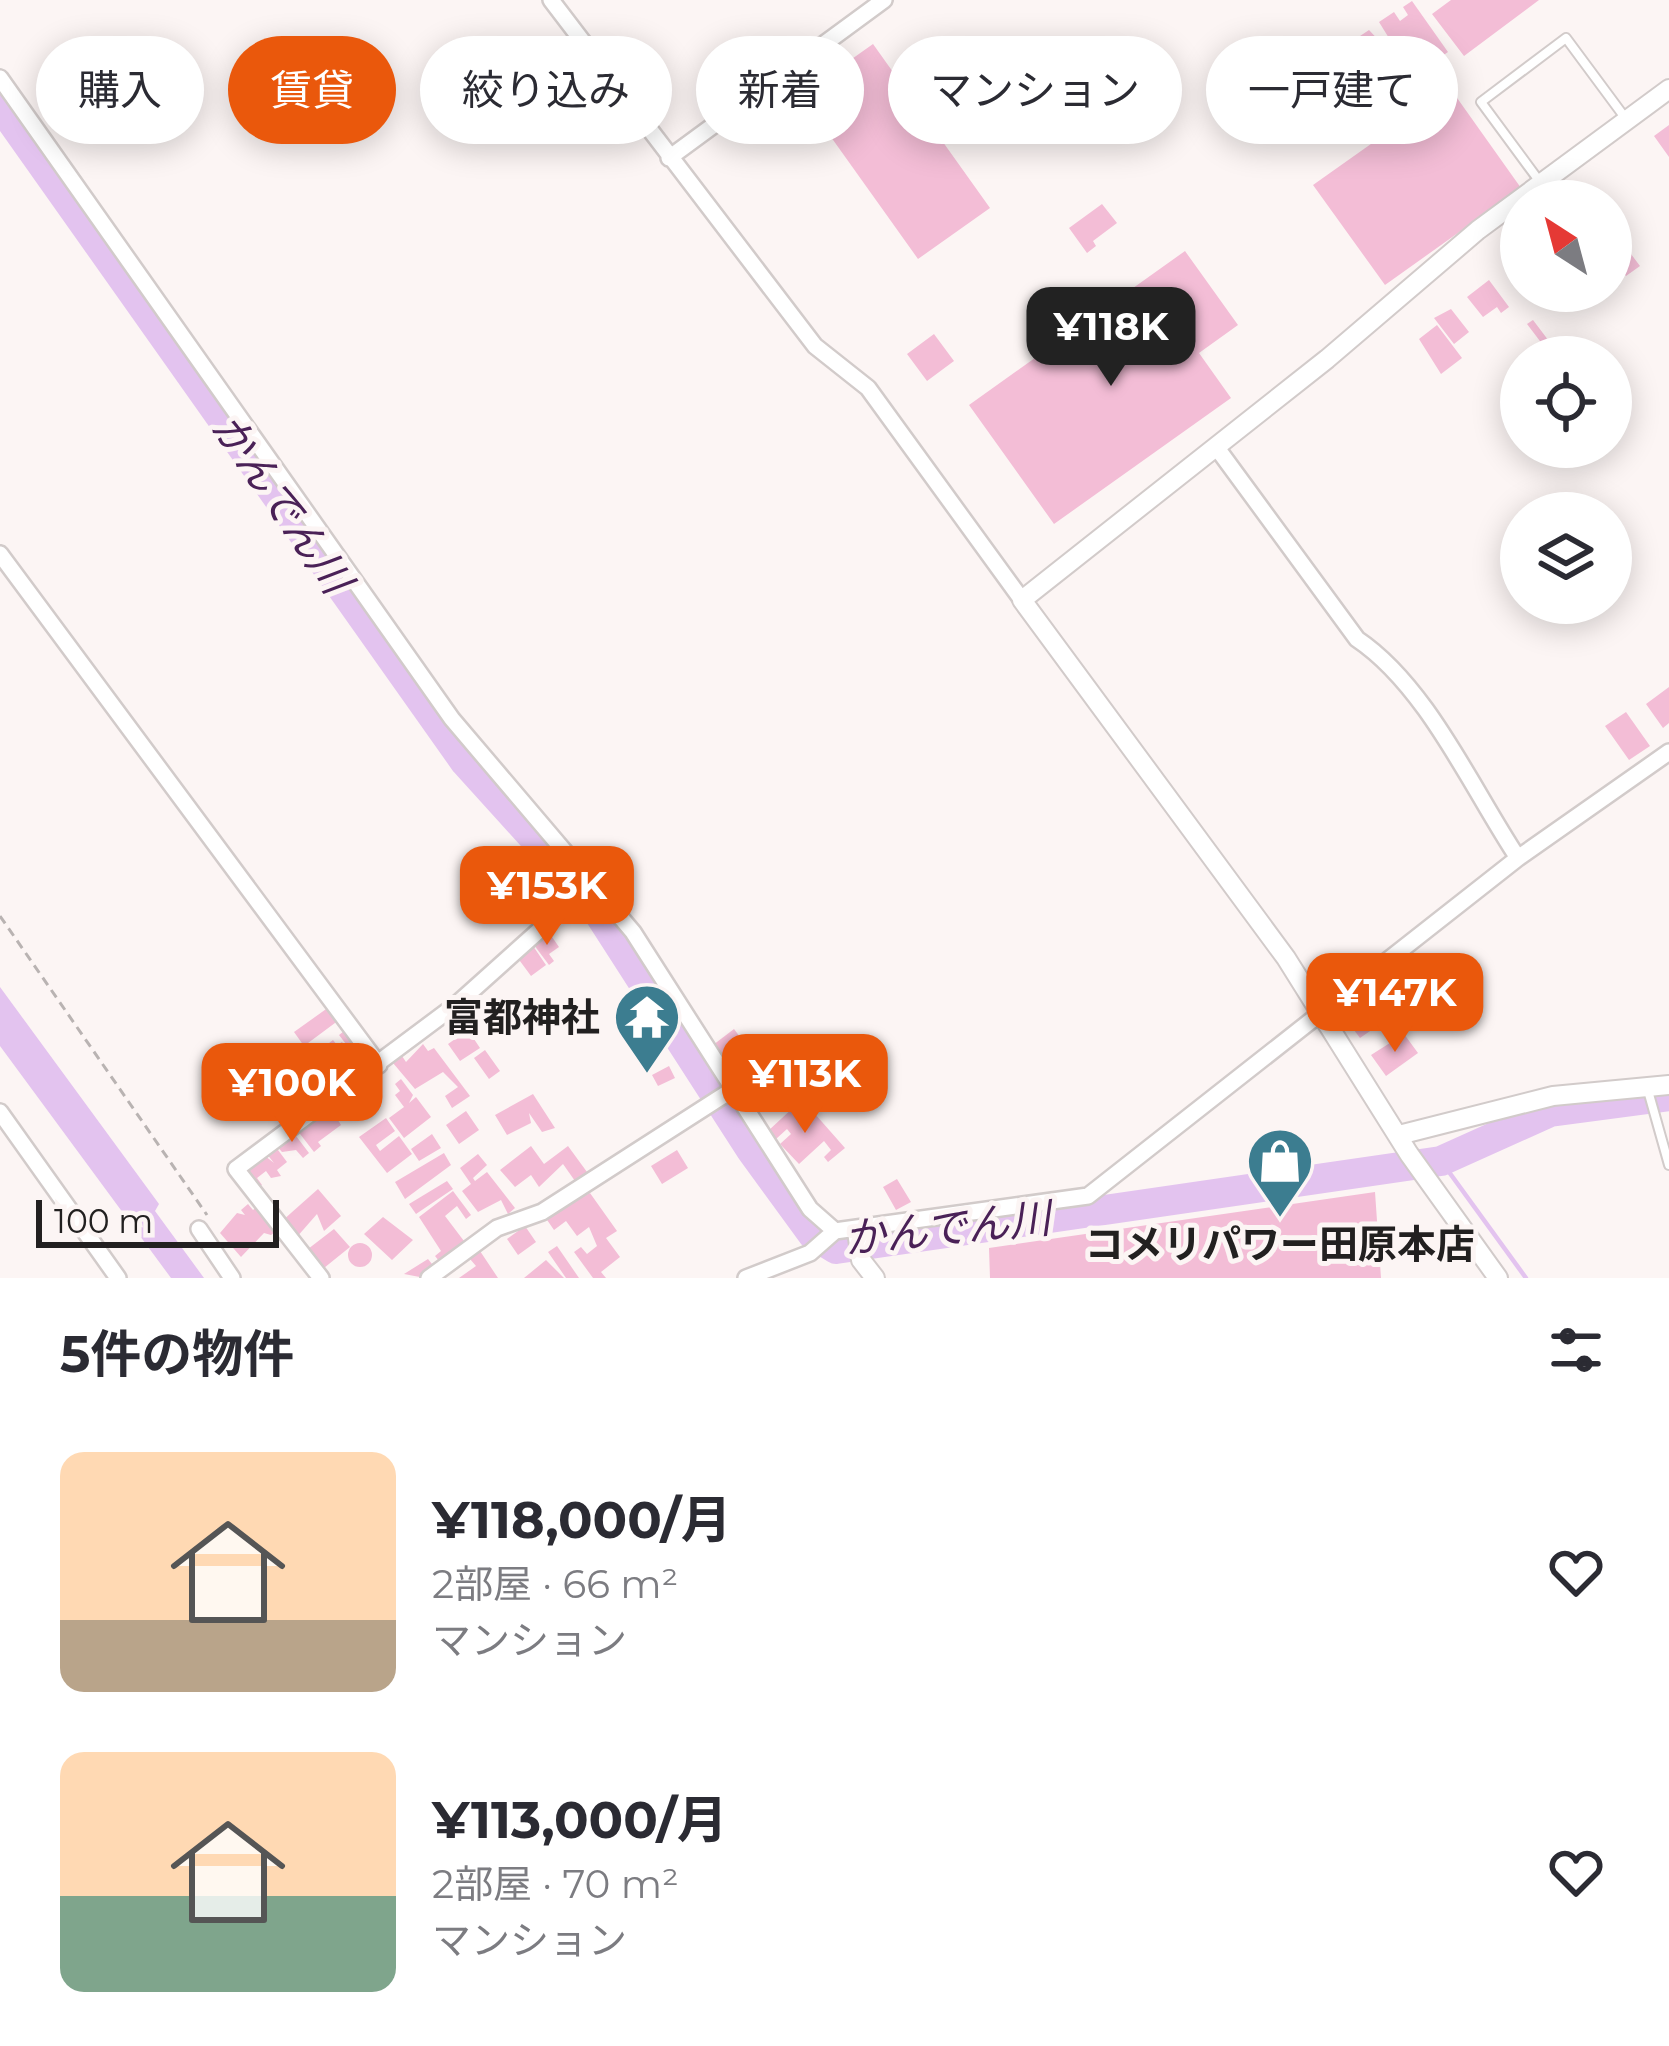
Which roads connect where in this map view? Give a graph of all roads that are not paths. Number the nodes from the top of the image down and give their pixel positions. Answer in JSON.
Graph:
{"nodes":[{"id":1,"x":551,"y":0,"type":"edge"},
{"id":2,"x":884,"y":0,"type":"edge"},
{"id":3,"x":0,"y":78,"type":"edge"},
{"id":4,"x":1669,"y":89,"type":"edge"},
{"id":5,"x":1627,"y":119,"type":"junction"},
{"id":6,"x":669,"y":158,"type":"junction"},
{"id":7,"x":1539,"y":180,"type":"edge"},
{"id":8,"x":1545,"y":180,"type":"edge"},
{"id":9,"x":1500,"y":217,"type":"edge"},
{"id":10,"x":1217,"y":448,"type":"junction"},
{"id":11,"x":0,"y":554,"type":"edge"},
{"id":12,"x":1022,"y":601,"type":"junction"},
{"id":13,"x":1669,"y":752,"type":"edge"},
{"id":14,"x":1518,"y":858,"type":"junction"},
{"id":15,"x":592,"y":883,"type":"junction"},
{"id":16,"x":1317,"y":1012,"type":"junction"},
{"id":17,"x":379,"y":1065,"type":"junction"},
{"id":18,"x":1669,"y":1084,"type":"edge"},
{"id":19,"x":1647,"y":1087,"type":"junction"},
{"id":20,"x":732,"y":1090,"type":"junction"},
{"id":21,"x":0,"y":1112,"type":"edge"},
{"id":22,"x":1399,"y":1135,"type":"junction"},
{"id":23,"x":1669,"y":1166,"type":"edge"},
{"id":24,"x":202,"y":1230,"type":"road end"},
{"id":25,"x":857,"y":1231,"type":"junction"},
{"id":26,"x":836,"y":1232,"type":"junction"},
{"id":27,"x":118,"y":1278,"type":"edge"},
{"id":28,"x":232,"y":1278,"type":"edge"},
{"id":29,"x":321,"y":1278,"type":"edge"},
{"id":30,"x":429,"y":1278,"type":"edge"},
{"id":31,"x":746,"y":1278,"type":"edge"},
{"id":32,"x":875,"y":1278,"type":"edge"},
{"id":33,"x":1498,"y":1278,"type":"edge"}],
"edges":[{"from":1,"to":6,"type":"street"},
{"from":2,"to":6,"type":"street"},
{"from":3,"to":15,"type":"street"},
{"from":4,"to":5,"type":"street"},
{"from":5,"to":7,"type":"lane"},
{"from":5,"to":8,"type":"street"},
{"from":6,"to":12,"type":"street"},
{"from":9,"to":10,"type":"street"},
{"from":10,"to":12,"type":"street"},
{"from":10,"to":14,"type":"street"},
{"from":11,"to":17,"type":"street"},
{"from":12,"to":16,"type":"street"},
{"from":13,"to":14,"type":"street"},
{"from":14,"to":16,"type":"street"},
{"from":15,"to":17,"type":"street"},
{"from":15,"to":20,"type":"street"},
{"from":16,"to":22,"type":"street"},
{"from":16,"to":25,"type":"street"},
{"from":17,"to":29,"type":"street"},
{"from":18,"to":19,"type":"street"},
{"from":19,"to":22,"type":"street"},
{"from":19,"to":23,"type":"lane"},
{"from":20,"to":26,"type":"street"},
{"from":20,"to":30,"type":"street"},
{"from":21,"to":27,"type":"street"},
{"from":22,"to":33,"type":"street"},
{"from":24,"to":28,"type":"street"},
{"from":25,"to":26,"type":"street"},
{"from":25,"to":32,"type":"street"},
{"from":26,"to":31,"type":"street"}]}
